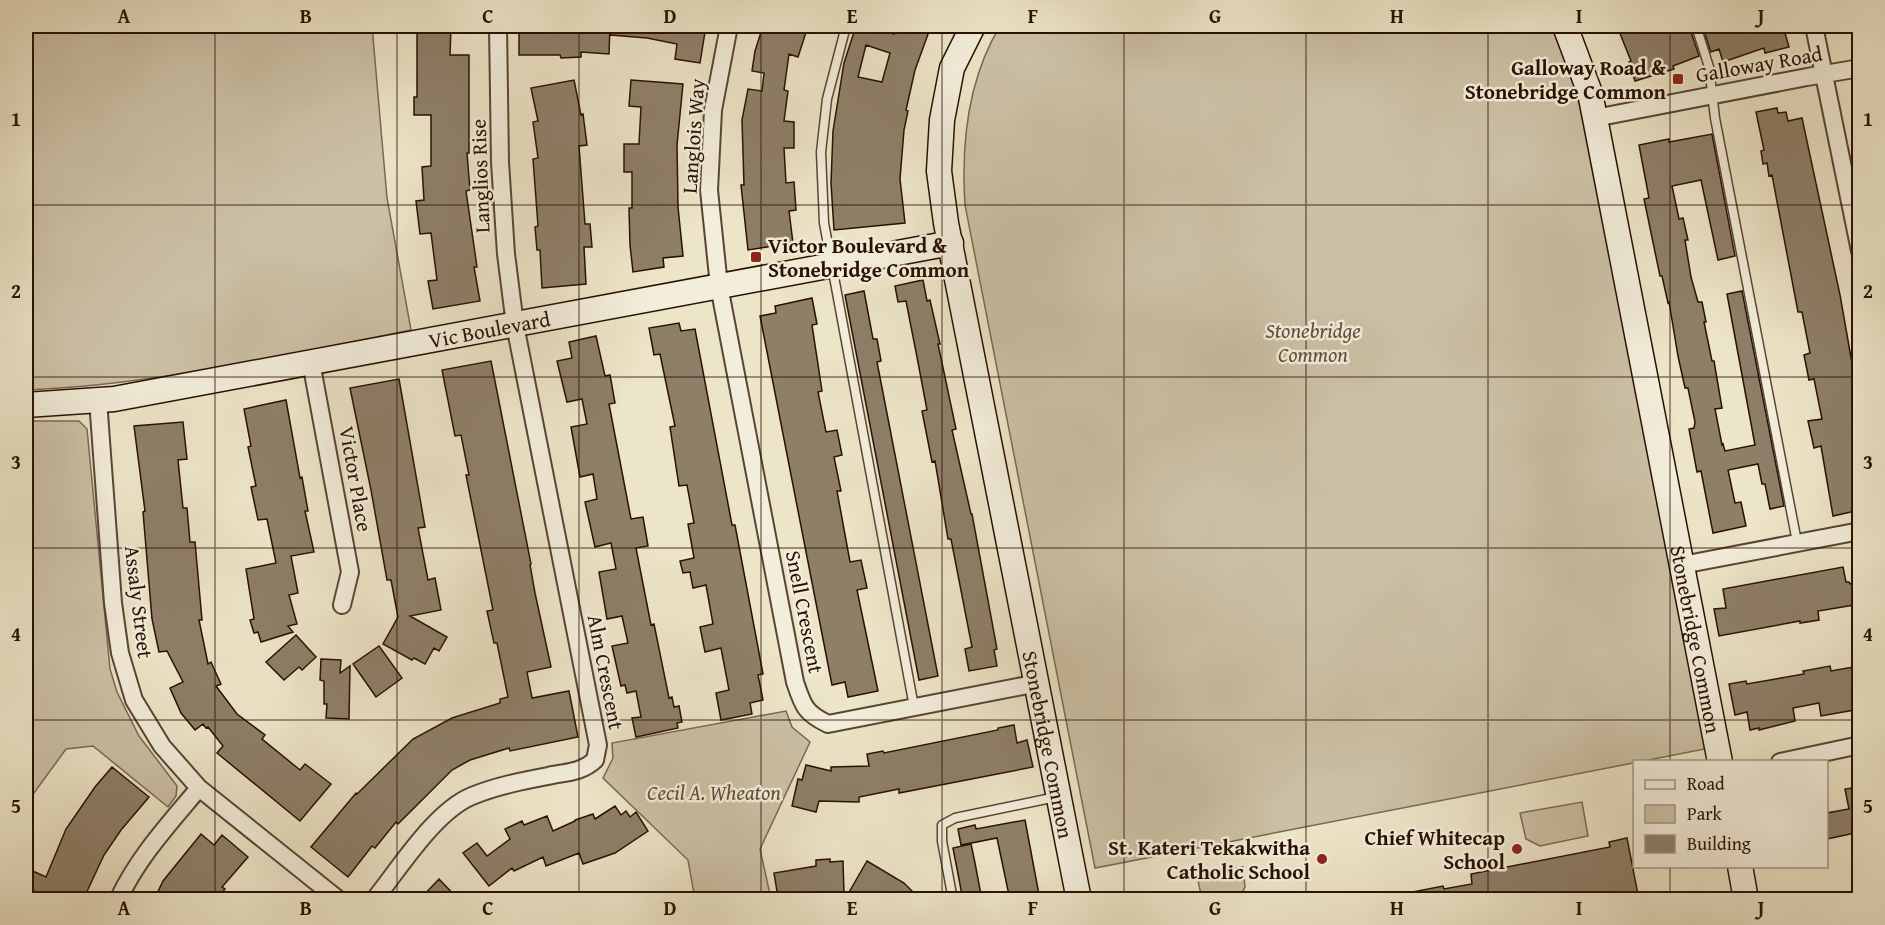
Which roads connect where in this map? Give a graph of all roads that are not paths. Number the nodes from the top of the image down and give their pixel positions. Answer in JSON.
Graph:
{"nodes":[{"id":1,"x":498,"y":26,"type":"edge"},
{"id":2,"x":729,"y":26,"type":"edge"},
{"id":3,"x":846,"y":26,"type":"edge"},
{"id":4,"x":973,"y":26,"type":"edge"},
{"id":5,"x":1565,"y":26,"type":"edge"},
{"id":6,"x":1696,"y":26,"type":"edge"},
{"id":7,"x":1814,"y":26,"type":"edge"},
{"id":8,"x":1860,"y":68,"type":"edge"},
{"id":9,"x":1824,"y":75,"type":"junction"},
{"id":10,"x":1713,"y":95,"type":"junction"},
{"id":11,"x":1595,"y":118,"type":"junction"},
{"id":12,"x":951,"y":243,"type":"junction"},
{"id":13,"x":1860,"y":251,"type":"edge"},
{"id":14,"x":831,"y":266,"type":"junction"},
{"id":15,"x":719,"y":286,"type":"junction"},
{"id":16,"x":515,"y":325,"type":"junction"},
{"id":17,"x":311,"y":362,"type":"junction"},
{"id":18,"x":98,"y":400,"type":"junction"},
{"id":19,"x":26,"y":405,"type":"edge"},
{"id":20,"x":1860,"y":531,"type":"edge"},
{"id":21,"x":1797,"y":542,"type":"junction"},
{"id":22,"x":1682,"y":565,"type":"junction"},
{"id":23,"x":342,"y":605,"type":"dead end"},
{"id":24,"x":1038,"y":683,"type":"junction"},
{"id":25,"x":914,"y":707,"type":"junction"},
{"id":26,"x":1860,"y":745,"type":"edge"},
{"id":27,"x":1720,"y":760,"type":"edge"},
{"id":28,"x":1789,"y":760,"type":"edge"},
{"id":29,"x":199,"y":788,"type":"junction"},
{"id":30,"x":1060,"y":797,"type":"junction"},
{"id":31,"x":1740,"y":868,"type":"edge"},
{"id":32,"x":118,"y":900,"type":"edge"},
{"id":33,"x":339,"y":900,"type":"edge"},
{"id":34,"x":374,"y":900,"type":"edge"},
{"id":35,"x":953,"y":900,"type":"edge"},
{"id":36,"x":1079,"y":900,"type":"edge"},
{"id":37,"x":1746,"y":900,"type":"edge"}],
"edges":[{"from":1,"to":16,"type":"street","name":"Langlios Rise"},
{"from":2,"to":15,"type":"street","name":"Langlois Way"},
{"from":3,"to":14,"type":"lane"},
{"from":4,"to":12,"type":"street","name":"Stonebridge Common"},
{"from":5,"to":11,"type":"street","name":"Stonebridge Common"},
{"from":6,"to":10,"type":"lane"},
{"from":7,"to":9,"type":"street"},
{"from":8,"to":9,"type":"street","name":"Galloway Road"},
{"from":9,"to":10,"type":"street","name":"Galloway Road"},
{"from":9,"to":13,"type":"street"},
{"from":10,"to":11,"type":"street","name":"Galloway Road"},
{"from":10,"to":21,"type":"lane"},
{"from":11,"to":22,"type":"street","name":"Stonebridge Common"},
{"from":12,"to":14,"type":"street","name":"Vic Boulevard"},
{"from":12,"to":24,"type":"street","name":"Stonebridge Common"},
{"from":14,"to":15,"type":"street","name":"Vic Boulevard"},
{"from":14,"to":25,"type":"lane"},
{"from":15,"to":16,"type":"street","name":"Vic Boulevard"},
{"from":15,"to":25,"type":"street","name":"Snell Crescent"},
{"from":16,"to":17,"type":"street","name":"Vic Boulevard"},
{"from":16,"to":34,"type":"street","name":"Alm Crescent"},
{"from":17,"to":18,"type":"street","name":"Vic Boulevard"},
{"from":17,"to":23,"type":"street","name":"Victor Place"},
{"from":18,"to":19,"type":"street","name":"Vic Boulevard"},
{"from":18,"to":29,"type":"street","name":"Assaly Street"},
{"from":20,"to":21,"type":"street"},
{"from":21,"to":22,"type":"street"},
{"from":22,"to":27,"type":"street","name":"Stonebridge Common"},
{"from":24,"to":25,"type":"street","name":"Snell Crescent"},
{"from":24,"to":30,"type":"street","name":"Stonebridge Common"},
{"from":26,"to":28,"type":"street"},
{"from":29,"to":32,"type":"street"},
{"from":29,"to":33,"type":"street","name":"Assaly Street"},
{"from":30,"to":35,"type":"lane"},
{"from":30,"to":36,"type":"street","name":"Stonebridge Common"},
{"from":31,"to":37,"type":"street"}]}
